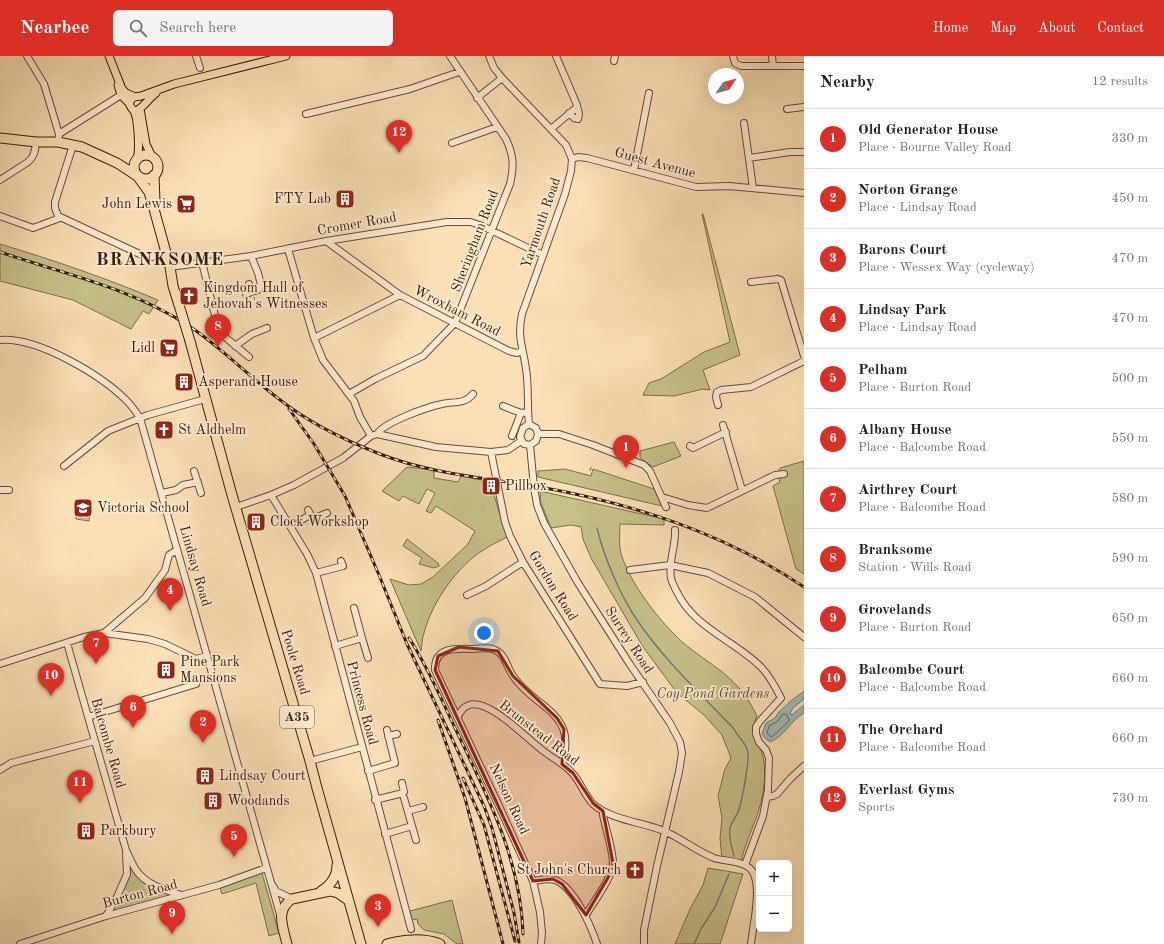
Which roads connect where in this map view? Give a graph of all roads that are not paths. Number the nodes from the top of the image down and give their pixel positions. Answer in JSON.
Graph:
{"nodes":[{"id":1,"x":27,"y":56,"type":"edge"},
{"id":2,"x":109,"y":56,"type":"edge"},
{"id":3,"x":196,"y":56,"type":"edge"},
{"id":4,"x":286,"y":56,"type":"edge"},
{"id":5,"x":450,"y":56,"type":"edge"},
{"id":6,"x":489,"y":56,"type":"edge"},
{"id":7,"x":556,"y":56,"type":"edge"},
{"id":8,"x":733,"y":56,"type":"edge"},
{"id":9,"x":772,"y":56,"type":"edge"},
{"id":10,"x":273,"y":57,"type":"edge"},
{"id":11,"x":773,"y":66,"type":"junction"},
{"id":12,"x":804,"y":66,"type":"edge"},
{"id":13,"x":200,"y":68,"type":"dead end"},
{"id":14,"x":460,"y":72,"type":"junction"},
{"id":15,"x":502,"y":78,"type":"junction"},
{"id":16,"x":117,"y":79,"type":"junction"},
{"id":17,"x":160,"y":90,"type":"junction"},
{"id":18,"x":649,"y":93,"type":"dead end"},
{"id":19,"x":121,"y":94,"type":"junction"},
{"id":20,"x":136,"y":97,"type":"junction"},
{"id":21,"x":477,"y":98,"type":"junction"},
{"id":22,"x":129,"y":103,"type":"junction"},
{"id":23,"x":804,"y":107,"type":"edge"},
{"id":24,"x":139,"y":108,"type":"junction"},
{"id":25,"x":576,"y":108,"type":"junction"},
{"id":26,"x":788,"y":109,"type":"dead end"},
{"id":27,"x":570,"y":113,"type":"junction"},
{"id":28,"x":306,"y":114,"type":"dead end"},
{"id":29,"x":744,"y":123,"type":"dead end"},
{"id":30,"x":497,"y":127,"type":"junction"},
{"id":31,"x":551,"y":129,"type":"junction"},
{"id":32,"x":0,"y":138,"type":"edge"},
{"id":33,"x":59,"y":138,"type":"junction"},
{"id":34,"x":36,"y":142,"type":"junction"},
{"id":35,"x":452,"y":143,"type":"dead end"},
{"id":36,"x":73,"y":145,"type":"junction"},
{"id":37,"x":804,"y":152,"type":"edge"},
{"id":38,"x":152,"y":157,"type":"junction"},
{"id":39,"x":749,"y":158,"type":"junction"},
{"id":40,"x":572,"y":159,"type":"junction"},
{"id":41,"x":136,"y":160,"type":"junction"},
{"id":42,"x":118,"y":163,"type":"junction"},
{"id":43,"x":634,"y":170,"type":"junction"},
{"id":44,"x":154,"y":175,"type":"junction"},
{"id":45,"x":138,"y":176,"type":"junction"},
{"id":46,"x":0,"y":180,"type":"edge"},
{"id":47,"x":753,"y":188,"type":"junction"},
{"id":48,"x":804,"y":193,"type":"edge"},
{"id":49,"x":154,"y":209,"type":"junction"},
{"id":50,"x":0,"y":216,"type":"edge"},
{"id":51,"x":60,"y":218,"type":"junction"},
{"id":52,"x":491,"y":230,"type":"junction"},
{"id":53,"x":326,"y":241,"type":"junction"},
{"id":54,"x":288,"y":249,"type":"junction"},
{"id":55,"x":166,"y":253,"type":"junction"},
{"id":56,"x":543,"y":255,"type":"junction"},
{"id":57,"x":251,"y":256,"type":"junction"},
{"id":58,"x":202,"y":262,"type":"junction"},
{"id":59,"x":170,"y":267,"type":"junction"},
{"id":60,"x":751,"y":282,"type":"dead end"},
{"id":61,"x":249,"y":284,"type":"dead end"},
{"id":62,"x":400,"y":295,"type":"junction"},
{"id":63,"x":455,"y":323,"type":"junction"},
{"id":64,"x":267,"y":328,"type":"dead end"},
{"id":65,"x":314,"y":338,"type":"junction"},
{"id":66,"x":0,"y":340,"type":"edge"},
{"id":67,"x":235,"y":346,"type":"junction"},
{"id":68,"x":522,"y":351,"type":"junction"},
{"id":69,"x":804,"y":356,"type":"edge"},
{"id":70,"x":249,"y":357,"type":"dead end"},
{"id":71,"x":804,"y":361,"type":"edge"},
{"id":72,"x":349,"y":394,"type":"junction"},
{"id":73,"x":473,"y":394,"type":"dead end"},
{"id":74,"x":205,"y":399,"type":"junction"},
{"id":75,"x":718,"y":405,"type":"dead end"},
{"id":76,"x":503,"y":406,"type":"dead end"},
{"id":77,"x":528,"y":412,"type":"junction"},
{"id":78,"x":521,"y":413,"type":"junction"},
{"id":79,"x":140,"y":418,"type":"junction"},
{"id":80,"x":529,"y":424,"type":"junction"},
{"id":81,"x":723,"y":425,"type":"dead end"},
{"id":82,"x":726,"y":432,"type":"junction"},
{"id":83,"x":538,"y":434,"type":"junction"},
{"id":84,"x":374,"y":435,"type":"junction"},
{"id":85,"x":512,"y":436,"type":"dead end"},
{"id":86,"x":521,"y":441,"type":"junction"},
{"id":87,"x":530,"y":445,"type":"junction"},
{"id":88,"x":690,"y":446,"type":"dead end"},
{"id":89,"x":491,"y":452,"type":"junction"},
{"id":90,"x":64,"y":466,"type":"dead end"},
{"id":91,"x":194,"y":471,"type":"dead end"},
{"id":92,"x":784,"y":474,"type":"dead end"},
{"id":93,"x":198,"y":482,"type":"junction"},
{"id":94,"x":1,"y":490,"type":"edge"},
{"id":95,"x":9,"y":490,"type":"dead end"},
{"id":96,"x":742,"y":490,"type":"junction"},
{"id":97,"x":162,"y":493,"type":"junction"},
{"id":98,"x":201,"y":493,"type":"dead end"},
{"id":99,"x":271,"y":495,"type":"junction"},
{"id":100,"x":662,"y":497,"type":"junction"},
{"id":101,"x":234,"y":499,"type":"junction"},
{"id":102,"x":666,"y":507,"type":"dead end"},
{"id":103,"x":326,"y":513,"type":"dead end"},
{"id":104,"x":291,"y":526,"type":"junction"},
{"id":105,"x":675,"y":530,"type":"dead end"},
{"id":106,"x":178,"y":550,"type":"junction"},
{"id":107,"x":523,"y":562,"type":"junction"},
{"id":108,"x":670,"y":565,"type":"junction"},
{"id":109,"x":343,"y":566,"type":"dead end"},
{"id":110,"x":630,"y":570,"type":"dead end"},
{"id":111,"x":316,"y":574,"type":"junction"},
{"id":112,"x":467,"y":595,"type":"dead end"},
{"id":113,"x":354,"y":608,"type":"dead end"},
{"id":114,"x":104,"y":633,"type":"junction"},
{"id":115,"x":804,"y":637,"type":"edge"},
{"id":116,"x":362,"y":638,"type":"junction"},
{"id":117,"x":67,"y":643,"type":"junction"},
{"id":118,"x":335,"y":646,"type":"junction"},
{"id":119,"x":207,"y":656,"type":"junction"},
{"id":120,"x":368,"y":658,"type":"dead end"},
{"id":121,"x":0,"y":664,"type":"edge"},
{"id":122,"x":643,"y":682,"type":"junction"},
{"id":123,"x":196,"y":684,"type":"dead end"},
{"id":124,"x":88,"y":717,"type":"junction"},
{"id":125,"x":458,"y":717,"type":"junction"},
{"id":126,"x":397,"y":734,"type":"dead end"},
{"id":127,"x":95,"y":741,"type":"junction"},
{"id":128,"x":362,"y":748,"type":"junction"},
{"id":129,"x":310,"y":761,"type":"junction"},
{"id":130,"x":562,"y":764,"type":"junction"},
{"id":131,"x":804,"y":766,"type":"edge"},
{"id":132,"x":0,"y":770,"type":"edge"},
{"id":133,"x":368,"y":771,"type":"junction"},
{"id":134,"x":402,"y":783,"type":"dead end"},
{"id":135,"x":767,"y":797,"type":"junction"},
{"id":136,"x":404,"y":798,"type":"dead end"},
{"id":137,"x":375,"y":800,"type":"junction"},
{"id":138,"x":423,"y":807,"type":"dead end"},
{"id":139,"x":408,"y":811,"type":"junction"},
{"id":140,"x":603,"y":811,"type":"junction"},
{"id":141,"x":412,"y":826,"type":"junction"},
{"id":142,"x":664,"y":831,"type":"junction"},
{"id":143,"x":385,"y":834,"type":"junction"},
{"id":144,"x":416,"y":840,"type":"dead end"},
{"id":145,"x":126,"y":850,"type":"junction"},
{"id":146,"x":337,"y":858,"type":"junction"},
{"id":147,"x":745,"y":865,"type":"junction"},
{"id":148,"x":266,"y":868,"type":"junction"},
{"id":149,"x":270,"y":881,"type":"junction"},
{"id":150,"x":533,"y":881,"type":"junction"},
{"id":151,"x":316,"y":893,"type":"junction"},
{"id":152,"x":182,"y":895,"type":"junction"},
{"id":153,"x":292,"y":899,"type":"junction"},
{"id":154,"x":348,"y":900,"type":"junction"},
{"id":155,"x":586,"y":915,"type":"junction"},
{"id":156,"x":106,"y":916,"type":"junction"},
{"id":157,"x":281,"y":919,"type":"junction"},
{"id":158,"x":412,"y":926,"type":"dead end"},
{"id":159,"x":361,"y":941,"type":"edge"},
{"id":160,"x":409,"y":942,"type":"edge"},
{"id":161,"x":20,"y":944,"type":"edge"},
{"id":162,"x":288,"y":944,"type":"edge"},
{"id":163,"x":387,"y":944,"type":"edge"},
{"id":164,"x":440,"y":944,"type":"edge"},
{"id":165,"x":541,"y":944,"type":"edge"},
{"id":166,"x":597,"y":944,"type":"edge"},
{"id":167,"x":644,"y":944,"type":"edge"},
{"id":168,"x":751,"y":944,"type":"edge"}],
"edges":[{"from":1,"to":33,"type":"street"},
{"from":2,"to":16,"type":"main road"},
{"from":3,"to":13,"type":"street"},
{"from":4,"to":10,"type":"main road"},
{"from":5,"to":14,"type":"street","name":"Sheringham Road"},
{"from":6,"to":15,"type":"street"},
{"from":7,"to":25,"type":"street"},
{"from":8,"to":11,"type":"street"},
{"from":9,"to":11,"type":"street"},
{"from":10,"to":17,"type":"main road"},
{"from":11,"to":12,"type":"street"},
{"from":14,"to":21,"type":"street","name":"Sheringham Road"},
{"from":14,"to":28,"type":"street"},
{"from":15,"to":21,"type":"street"},
{"from":15,"to":31,"type":"street"},
{"from":16,"to":19,"type":"main road"},
{"from":16,"to":20,"type":"main road"},
{"from":17,"to":20,"type":"main road"},
{"from":17,"to":24,"type":"main road"},
{"from":18,"to":43,"type":"street"},
{"from":19,"to":22,"type":"main road"},
{"from":19,"to":33,"type":"street"},
{"from":20,"to":22,"type":"main road"},
{"from":20,"to":24,"type":"main road"},
{"from":21,"to":30,"type":"street","name":"Sheringham Road"},
{"from":22,"to":24,"type":"main road"},
{"from":23,"to":26,"type":"street"},
{"from":24,"to":38,"type":"main road"},
{"from":24,"to":41,"type":"main road"},
{"from":25,"to":27,"type":"street"},
{"from":25,"to":27,"type":"street"},
{"from":27,"to":31,"type":"street"},
{"from":29,"to":39,"type":"street"},
{"from":30,"to":35,"type":"street"},
{"from":30,"to":52,"type":"street","name":"Sheringham Road"},
{"from":31,"to":40,"type":"street"},
{"from":32,"to":34,"type":"highway","number":"A35"},
{"from":33,"to":34,"type":"highway","number":"A35"},
{"from":33,"to":36,"type":"highway","number":"A35"},
{"from":34,"to":46,"type":"street"},
{"from":36,"to":42,"type":"highway","number":"A35"},
{"from":36,"to":51,"type":"street"},
{"from":37,"to":39,"type":"street"},
{"from":38,"to":41,"type":"highway"},
{"from":38,"to":44,"type":"highway"},
{"from":39,"to":47,"type":"street"},
{"from":40,"to":43,"type":"street","name":"Guest Avenue"},
{"from":40,"to":56,"type":"street","name":"Yarmouth Road"},
{"from":41,"to":42,"type":"highway"},
{"from":41,"to":45,"type":"highway"},
{"from":42,"to":45,"type":"highway","number":"A35"},
{"from":43,"to":47,"type":"street","name":"Guest Avenue"},
{"from":44,"to":45,"type":"highway"},
{"from":44,"to":49,"type":"highway","name":"Poole Road"},
{"from":45,"to":49,"type":"highway","name":"Poole Road","number":"A35"},
{"from":47,"to":48,"type":"street","name":"Guest Avenue"},
{"from":49,"to":55,"type":"highway","name":"Poole Road","number":"A35"},
{"from":50,"to":51,"type":"street"},
{"from":51,"to":55,"type":"street"},
{"from":52,"to":53,"type":"street","name":"Cromer Road"},
{"from":52,"to":56,"type":"street","name":"Cromer Road"},
{"from":52,"to":63,"type":"street","name":"Sheringham Road"},
{"from":53,"to":54,"type":"street","name":"Cromer Road"},
{"from":53,"to":62,"type":"street","name":"Wroxham Road"},
{"from":54,"to":57,"type":"street","name":"Cromer Road"},
{"from":54,"to":65,"type":"street"},
{"from":55,"to":59,"type":"highway","name":"Poole Road","number":"A35"},
{"from":56,"to":68,"type":"street","name":"Yarmouth Road"},
{"from":57,"to":58,"type":"street","name":"Cromer Road"},
{"from":57,"to":61,"type":"street"},
{"from":58,"to":59,"type":"street","name":"Cromer Road"},
{"from":58,"to":67,"type":"street"},
{"from":59,"to":74,"type":"highway","name":"Poole Road","number":"A35","bridge":true},
{"from":60,"to":69,"type":"street"},
{"from":62,"to":63,"type":"street","name":"Wroxham Road"},
{"from":62,"to":65,"type":"street"},
{"from":63,"to":68,"type":"street","name":"Wroxham Road"},
{"from":63,"to":72,"type":"street","name":"Sheringham Road"},
{"from":64,"to":67,"type":"street"},
{"from":65,"to":72,"type":"street"},
{"from":66,"to":79,"type":"street","name":"Lindsay Road"},
{"from":67,"to":70,"type":"street"},
{"from":68,"to":77,"type":"street","name":"Yarmouth Road"},
{"from":71,"to":75,"type":"street"},
{"from":72,"to":84,"type":"street"},
{"from":73,"to":84,"type":"street"},
{"from":74,"to":79,"type":"street"},
{"from":74,"to":101,"type":"highway","name":"Poole Road","number":"A35"},
{"from":76,"to":78,"type":"street"},
{"from":77,"to":78,"type":"street"},
{"from":77,"to":80,"type":"street","name":"Yarmouth Road"},
{"from":78,"to":85,"type":"street"},
{"from":79,"to":90,"type":"street"},
{"from":79,"to":97,"type":"street","name":"Lindsay Road"},
{"from":80,"to":83,"type":"street"},
{"from":80,"to":86,"type":"street"},
{"from":81,"to":82,"type":"street"},
{"from":82,"to":88,"type":"street"},
{"from":82,"to":96,"type":"street"},
{"from":83,"to":87,"type":"street"},
{"from":83,"to":100,"type":"street"},
{"from":84,"to":89,"type":"street"},
{"from":84,"to":99,"type":"street"},
{"from":86,"to":87,"type":"street"},
{"from":86,"to":89,"type":"street"},
{"from":87,"to":122,"type":"street","name":"Surrey Road"},
{"from":89,"to":107,"type":"street","name":"Gordon Road"},
{"from":91,"to":93,"type":"street"},
{"from":92,"to":96,"type":"street"},
{"from":93,"to":97,"type":"street"},
{"from":93,"to":98,"type":"street"},
{"from":94,"to":95,"type":"street"},
{"from":96,"to":100,"type":"street"},
{"from":97,"to":106,"type":"street","name":"Lindsay Road"},
{"from":99,"to":101,"type":"street"},
{"from":99,"to":104,"type":"street","name":"Princess Road"},
{"from":100,"to":102,"type":"street"},
{"from":101,"to":129,"type":"highway","name":"Poole Road","number":"A35"},
{"from":103,"to":104,"type":"street"},
{"from":104,"to":111,"type":"street","name":"Princess Road"},
{"from":105,"to":108,"type":"street"},
{"from":106,"to":114,"type":"street"},
{"from":106,"to":119,"type":"street","name":"Lindsay Road"},
{"from":107,"to":112,"type":"street"},
{"from":107,"to":122,"type":"street","name":"Gordon Road"},
{"from":108,"to":110,"type":"street"},
{"from":108,"to":115,"type":"street"},
{"from":108,"to":135,"type":"street"},
{"from":109,"to":111,"type":"street"},
{"from":111,"to":118,"type":"street","name":"Princess Road"},
{"from":113,"to":116,"type":"street"},
{"from":114,"to":117,"type":"street"},
{"from":114,"to":119,"type":"street"},
{"from":116,"to":118,"type":"street"},
{"from":116,"to":120,"type":"street"},
{"from":117,"to":121,"type":"street"},
{"from":117,"to":124,"type":"street","name":"Balcombe Road"},
{"from":118,"to":128,"type":"street","name":"Princess Road"},
{"from":119,"to":148,"type":"street","name":"Lindsay Road"},
{"from":122,"to":142,"type":"street","name":"Surrey Road"},
{"from":123,"to":124,"type":"street"},
{"from":124,"to":127,"type":"street","name":"Balcombe Road"},
{"from":125,"to":130,"type":"street","name":"Brunstead Road"},
{"from":125,"to":130,"type":"street","name":"Nelson Road"},
{"from":125,"to":150,"type":"street","name":"Nelson Road"},
{"from":126,"to":133,"type":"street"},
{"from":127,"to":132,"type":"street"},
{"from":127,"to":145,"type":"street","name":"Balcombe Road"},
{"from":128,"to":129,"type":"street"},
{"from":128,"to":133,"type":"street","name":"Princess Road"},
{"from":129,"to":146,"type":"highway","name":"Poole Road","number":"A35"},
{"from":130,"to":140,"type":"street","name":"Brunstead Road"},
{"from":131,"to":135,"type":"street"},
{"from":133,"to":137,"type":"street","name":"Princess Road"},
{"from":134,"to":137,"type":"street"},
{"from":135,"to":147,"type":"street"},
{"from":136,"to":139,"type":"street"},
{"from":137,"to":143,"type":"street","name":"Princess Road"},
{"from":138,"to":139,"type":"street"},
{"from":139,"to":141,"type":"street"},
{"from":140,"to":142,"type":"street","name":"Brunstead Road"},
{"from":140,"to":155,"type":"street"},
{"from":141,"to":143,"type":"street"},
{"from":141,"to":144,"type":"street"},
{"from":142,"to":147,"type":"street","name":"Brunstead Road"},
{"from":142,"to":167,"type":"street","name":"Surrey Road"},
{"from":143,"to":158,"type":"street","name":"Princess Road"},
{"from":145,"to":152,"type":"street","name":"Balcombe Road"},
{"from":145,"to":156,"type":"street","name":"Balcombe Road"},
{"from":146,"to":151,"type":"highway","name":"Poole Road","number":"A35"},
{"from":146,"to":154,"type":"highway","name":"Poole Road","number":"A35"},
{"from":147,"to":168,"type":"street"},
{"from":148,"to":149,"type":"street","name":"Lindsay Road"},
{"from":148,"to":152,"type":"street","name":"Burton Road"},
{"from":149,"to":153,"type":"street","name":"Lindsay Road"},
{"from":149,"to":157,"type":"street","name":"Lindsay Road"},
{"from":150,"to":155,"type":"street"},
{"from":150,"to":165,"type":"street","name":"Nelson Road"},
{"from":151,"to":153,"type":"highway","number":"A35"},
{"from":151,"to":154,"type":"highway","number":"A35"},
{"from":152,"to":156,"type":"street","name":"Burton Road"},
{"from":153,"to":157,"type":"highway"},
{"from":154,"to":159,"type":"highway","number":"A35"},
{"from":155,"to":166,"type":"street"},
{"from":156,"to":161,"type":"street","name":"Burton Road"},
{"from":157,"to":162,"type":"highway"},
{"from":160,"to":163,"type":"highway"},
{"from":160,"to":164,"type":"highway"}]}
